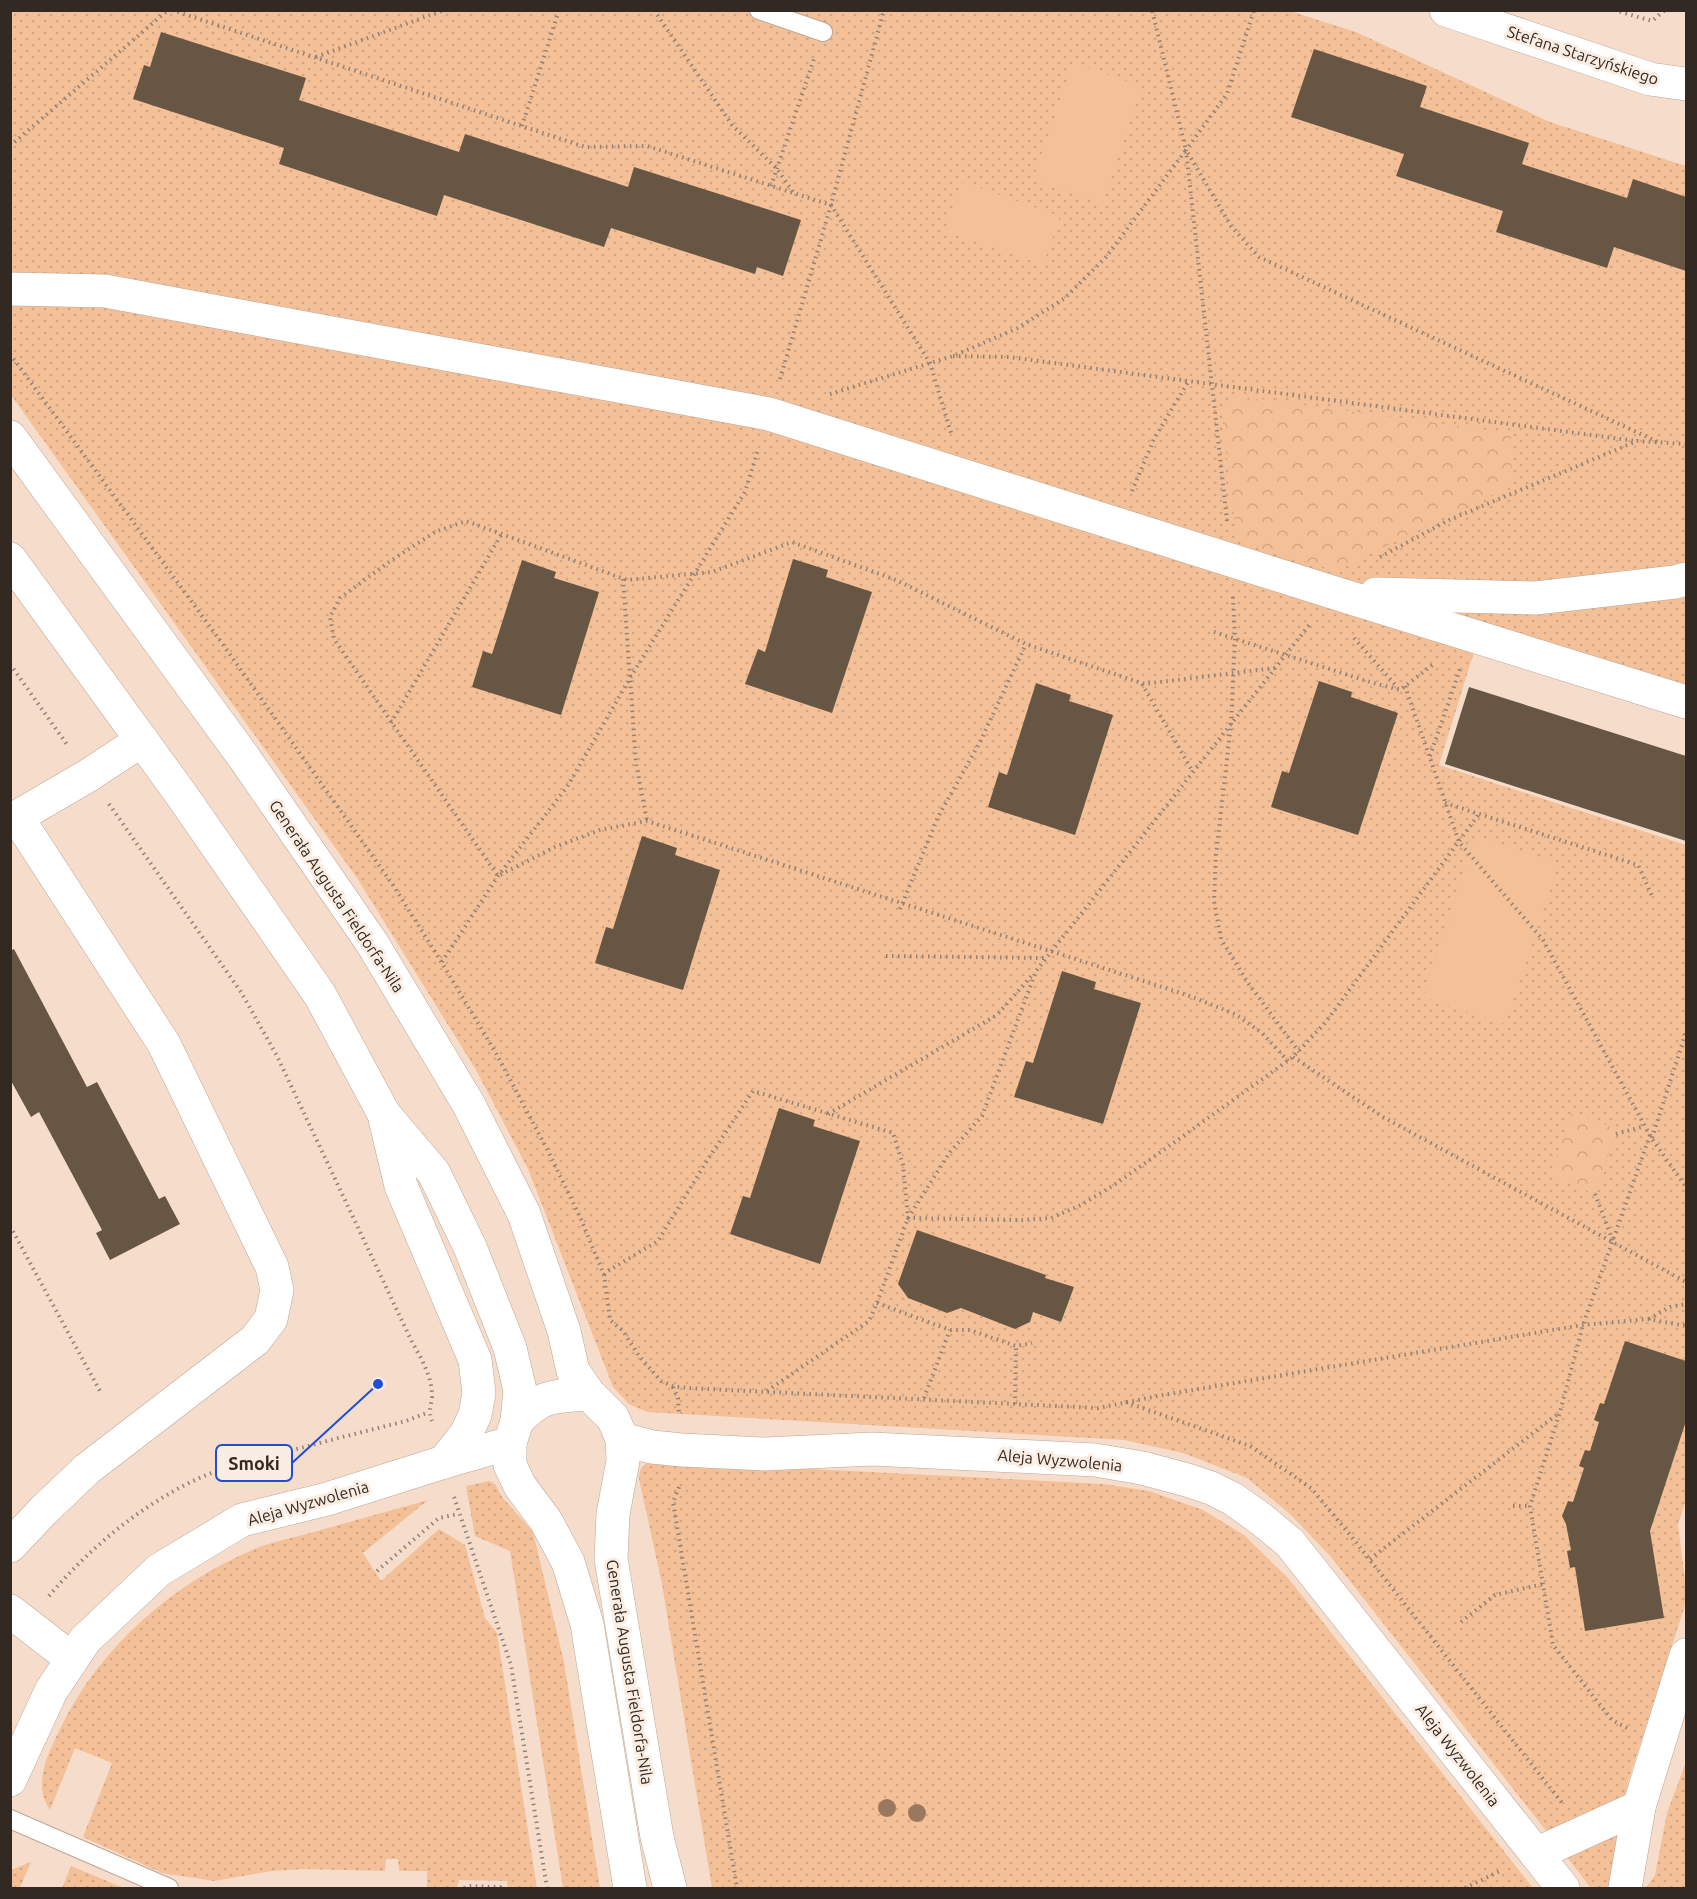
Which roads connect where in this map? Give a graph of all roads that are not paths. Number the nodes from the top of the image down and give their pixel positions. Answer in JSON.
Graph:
{"nodes":[{"id":1,"x":759,"y":10,"type":"edge"},
{"id":2,"x":1446,"y":10,"type":"edge"},
{"id":3,"x":823,"y":32,"type":"road end"},
{"id":4,"x":1686,"y":84,"type":"edge"},
{"id":5,"x":10,"y":289,"type":"edge"},
{"id":6,"x":10,"y":437,"type":"edge"},
{"id":7,"x":10,"y":560,"type":"edge"},
{"id":8,"x":1686,"y":579,"type":"edge"},
{"id":9,"x":1330,"y":600,"type":"junction"},
{"id":10,"x":1686,"y":702,"type":"edge"},
{"id":11,"x":142,"y":740,"type":"junction"},
{"id":12,"x":14,"y":811,"type":"edge"},
{"id":13,"x":384,"y":1114,"type":"junction"},
{"id":14,"x":589,"y":1394,"type":"junction"},
{"id":15,"x":513,"y":1432,"type":"junction"},
{"id":16,"x":622,"y":1439,"type":"junction"},
{"id":17,"x":448,"y":1476,"type":"junction"},
{"id":18,"x":10,"y":1546,"type":"edge"},
{"id":19,"x":10,"y":1611,"type":"edge"},
{"id":20,"x":1686,"y":1655,"type":"edge"},
{"id":21,"x":72,"y":1659,"type":"junction"},
{"id":22,"x":10,"y":1780,"type":"edge"},
{"id":23,"x":1639,"y":1807,"type":"junction"},
{"id":24,"x":10,"y":1819,"type":"edge"},
{"id":25,"x":1536,"y":1854,"type":"junction"},
{"id":26,"x":169,"y":1888,"type":"edge"},
{"id":27,"x":630,"y":1888,"type":"edge"},
{"id":28,"x":670,"y":1888,"type":"edge"},
{"id":29,"x":1563,"y":1888,"type":"edge"},
{"id":30,"x":1625,"y":1888,"type":"edge"}],
"edges":[{"from":1,"to":3,"type":"lane"},
{"from":2,"to":4,"type":"street","name":"Stefana Starzyńskiego"},
{"from":5,"to":9,"type":"street"},
{"from":6,"to":14,"type":"street","name":"Generała Augusta Fieldorfa-Nila"},
{"from":7,"to":11,"type":"street","name":"Generała Augusta Fieldorfa-Nila"},
{"from":8,"to":9,"type":"street"},
{"from":9,"to":10,"type":"street"},
{"from":11,"to":12,"type":"street"},
{"from":11,"to":13,"type":"street","name":"Generała Augusta Fieldorfa-Nila"},
{"from":12,"to":18,"type":"street"},
{"from":13,"to":15,"type":"street","name":"Generała Augusta Fieldorfa-Nila"},
{"from":13,"to":17,"type":"street"},
{"from":14,"to":15,"type":"street"},
{"from":14,"to":16,"type":"street","name":"Generała Augusta Fieldorfa-Nila"},
{"from":15,"to":17,"type":"street","name":"Aleja Wyzwolenia"},
{"from":15,"to":27,"type":"street","name":"Generała Augusta Fieldorfa-Nila"},
{"from":16,"to":25,"type":"street","name":"Aleja Wyzwolenia"},
{"from":16,"to":28,"type":"street","name":"Generała Augusta Fieldorfa-Nila"},
{"from":17,"to":21,"type":"street","name":"Aleja Wyzwolenia"},
{"from":19,"to":21,"type":"street"},
{"from":20,"to":23,"type":"street"},
{"from":21,"to":22,"type":"street","name":"Aleja Wyzwolenia"},
{"from":23,"to":25,"type":"street"},
{"from":23,"to":30,"type":"street"},
{"from":24,"to":26,"type":"lane"},
{"from":25,"to":29,"type":"street","name":"Aleja Wyzwolenia"}]}
